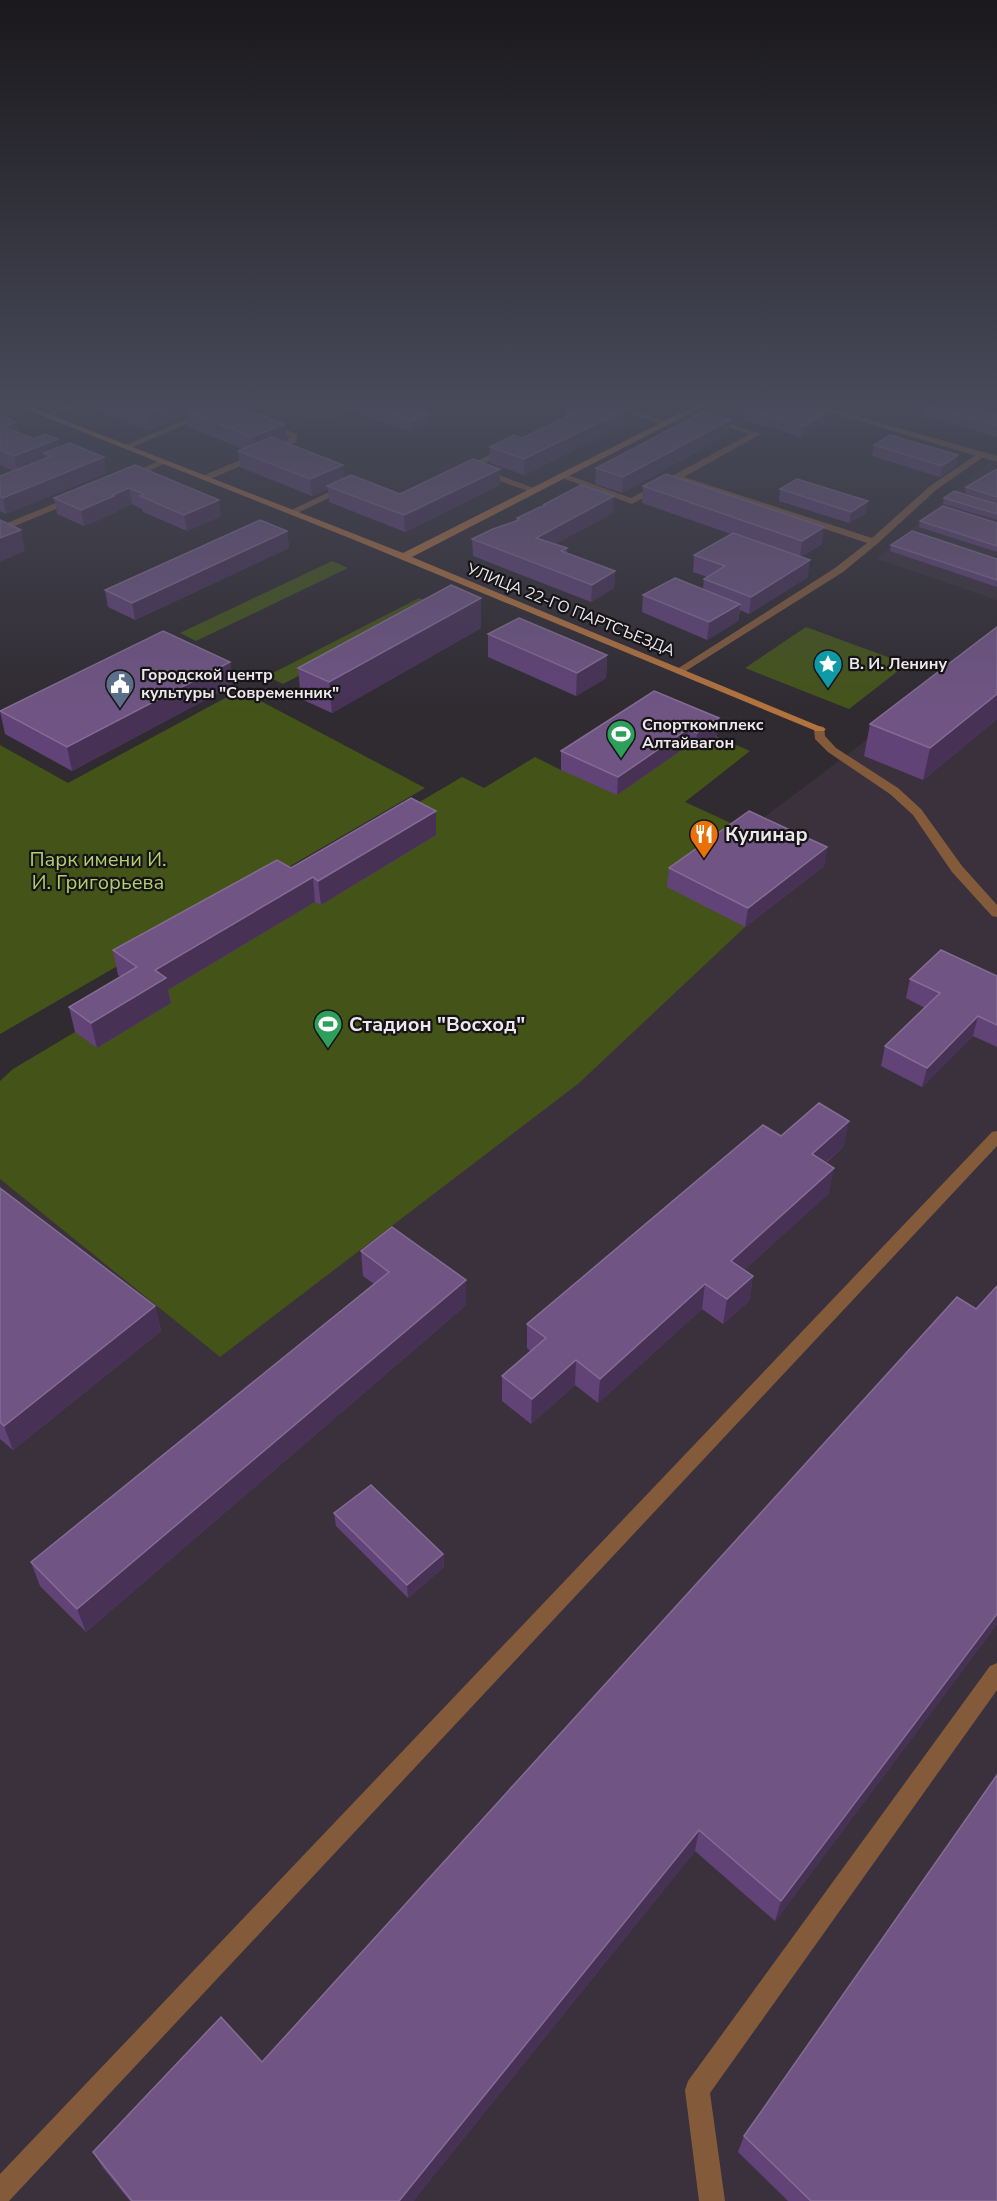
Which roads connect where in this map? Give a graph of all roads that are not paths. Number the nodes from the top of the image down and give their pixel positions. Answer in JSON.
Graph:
{"nodes":[{"id":1,"x":62,"y":504,"type":"edge"},
{"id":2,"x":270,"y":504,"type":"edge"},
{"id":3,"x":310,"y":504,"type":"edge"},
{"id":4,"x":507,"y":504,"type":"edge"},
{"id":5,"x":756,"y":504,"type":"edge"},
{"id":6,"x":916,"y":504,"type":"edge"},
{"id":7,"x":291,"y":512,"type":"junction"},
{"id":8,"x":0,"y":529,"type":"edge"},
{"id":9,"x":874,"y":543,"type":"junction"},
{"id":10,"x":404,"y":557,"type":"junction"},
{"id":11,"x":681,"y":671,"type":"junction"},
{"id":12,"x":997,"y":913,"type":"edge"},
{"id":13,"x":997,"y":1136,"type":"edge"},
{"id":14,"x":997,"y":1673,"type":"edge"},
{"id":15,"x":0,"y":2192,"type":"edge"},
{"id":16,"x":712,"y":2201,"type":"edge"}],
"edges":[{"from":1,"to":8,"type":"street"},
{"from":2,"to":7,"type":"street","name":"УЛИЦА 22-ГО ПАРТСЪЕЗДА"},
{"from":3,"to":7,"type":"street"},
{"from":4,"to":10,"type":"street"},
{"from":5,"to":9,"type":"street"},
{"from":6,"to":9,"type":"street"},
{"from":7,"to":10,"type":"street","name":"УЛИЦА 22-ГО ПАРТСЪЕЗДА"},
{"from":9,"to":11,"type":"street"},
{"from":10,"to":11,"type":"street","name":"УЛИЦА 22-ГО ПАРТСЪЕЗДА"},
{"from":11,"to":12,"type":"street","name":"УЛИЦА 22-ГО ПАРТСЪЕЗДА"},
{"from":13,"to":15,"type":"street"},
{"from":14,"to":16,"type":"street"}]}
